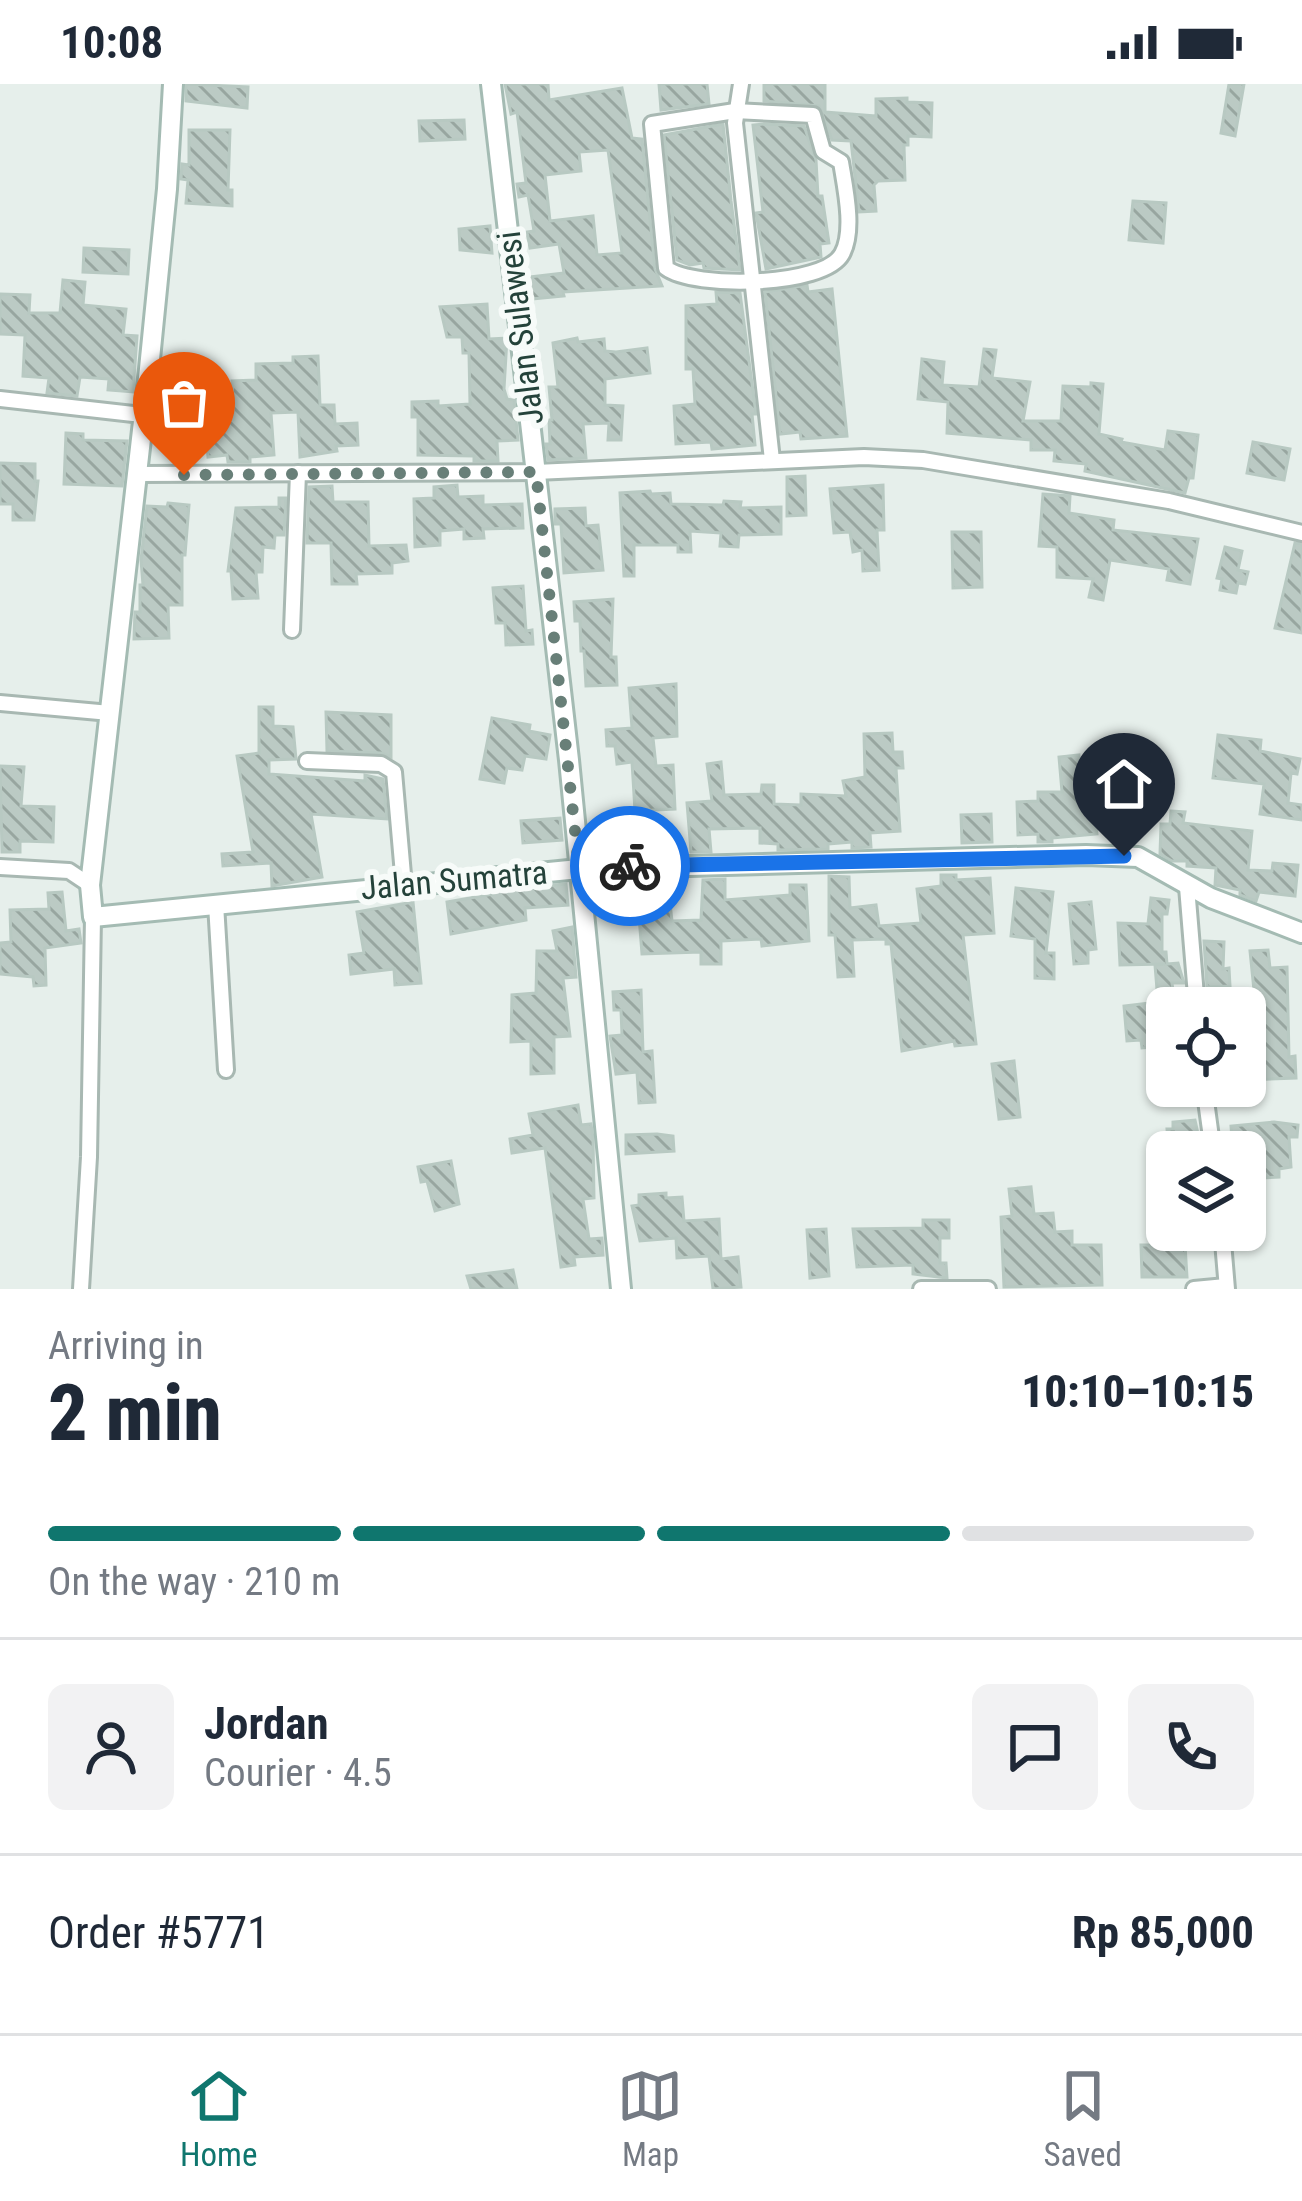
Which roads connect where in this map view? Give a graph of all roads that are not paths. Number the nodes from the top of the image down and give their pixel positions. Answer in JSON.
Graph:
{"nodes":[{"id":1,"x":173,"y":84,"type":"edge"},
{"id":2,"x":491,"y":84,"type":"edge"},
{"id":3,"x":741,"y":84,"type":"edge"},
{"id":4,"x":735,"y":111,"type":"junction"},
{"id":5,"x":752,"y":282,"type":"junction"},
{"id":6,"x":0,"y":399,"type":"edge"},
{"id":7,"x":142,"y":415,"type":"junction"},
{"id":8,"x":772,"y":460,"type":"junction"},
{"id":9,"x":536,"y":472,"type":"junction"},
{"id":10,"x":298,"y":473,"type":"junction"},
{"id":11,"x":137,"y":474,"type":"junction"},
{"id":12,"x":1302,"y":532,"type":"edge"},
{"id":13,"x":292,"y":630,"type":"dead end"},
{"id":14,"x":0,"y":703,"type":"edge"},
{"id":15,"x":110,"y":713,"type":"junction"},
{"id":16,"x":307,"y":761,"type":"dead end"},
{"id":17,"x":0,"y":867,"type":"edge"},
{"id":18,"x":579,"y":868,"type":"junction"},
{"id":19,"x":90,"y":885,"type":"junction"},
{"id":20,"x":404,"y":886,"type":"junction"},
{"id":21,"x":1187,"y":887,"type":"junction"},
{"id":22,"x":216,"y":904,"type":"junction"},
{"id":23,"x":93,"y":917,"type":"junction"},
{"id":24,"x":1302,"y":933,"type":"edge"},
{"id":25,"x":1195,"y":987,"type":"edge"},
{"id":26,"x":226,"y":1070,"type":"dead end"},
{"id":27,"x":1224,"y":1251,"type":"edge"},
{"id":28,"x":1227,"y":1287,"type":"edge"},
{"id":29,"x":80,"y":1289,"type":"edge"},
{"id":30,"x":621,"y":1289,"type":"edge"},
{"id":31,"x":921,"y":1289,"type":"edge"},
{"id":32,"x":988,"y":1289,"type":"edge"},
{"id":33,"x":1194,"y":1289,"type":"edge"}],
"edges":[{"from":1,"to":7,"type":"street"},
{"from":2,"to":9,"type":"street","name":"Jalan Sulawesi"},
{"from":3,"to":4,"type":"street"},
{"from":4,"to":5,"type":"street"},
{"from":4,"to":5,"type":"street"},
{"from":4,"to":5,"type":"street"},
{"from":5,"to":8,"type":"street"},
{"from":6,"to":7,"type":"street"},
{"from":7,"to":11,"type":"street"},
{"from":8,"to":9,"type":"street"},
{"from":8,"to":12,"type":"street"},
{"from":9,"to":10,"type":"street"},
{"from":9,"to":18,"type":"street","name":"Jalan Sulawesi"},
{"from":10,"to":11,"type":"street"},
{"from":10,"to":13,"type":"street"},
{"from":11,"to":15,"type":"street"},
{"from":14,"to":15,"type":"street"},
{"from":15,"to":19,"type":"street"},
{"from":16,"to":20,"type":"street"},
{"from":17,"to":19,"type":"street"},
{"from":18,"to":20,"type":"street","name":"Jalan Sumatra"},
{"from":18,"to":21,"type":"street","name":"Jalan Sumatra"},
{"from":18,"to":30,"type":"street","name":"Jalan Sulawesi"},
{"from":19,"to":23,"type":"street"},
{"from":20,"to":22,"type":"street","name":"Jalan Sumatra"},
{"from":21,"to":24,"type":"street","name":"Jalan Sumatra"},
{"from":21,"to":25,"type":"street"},
{"from":22,"to":23,"type":"street","name":"Jalan Sumatra"},
{"from":22,"to":26,"type":"street"},
{"from":23,"to":29,"type":"street"},
{"from":27,"to":28,"type":"street"},
{"from":28,"to":33,"type":"street"},
{"from":31,"to":32,"type":"street"}]}
